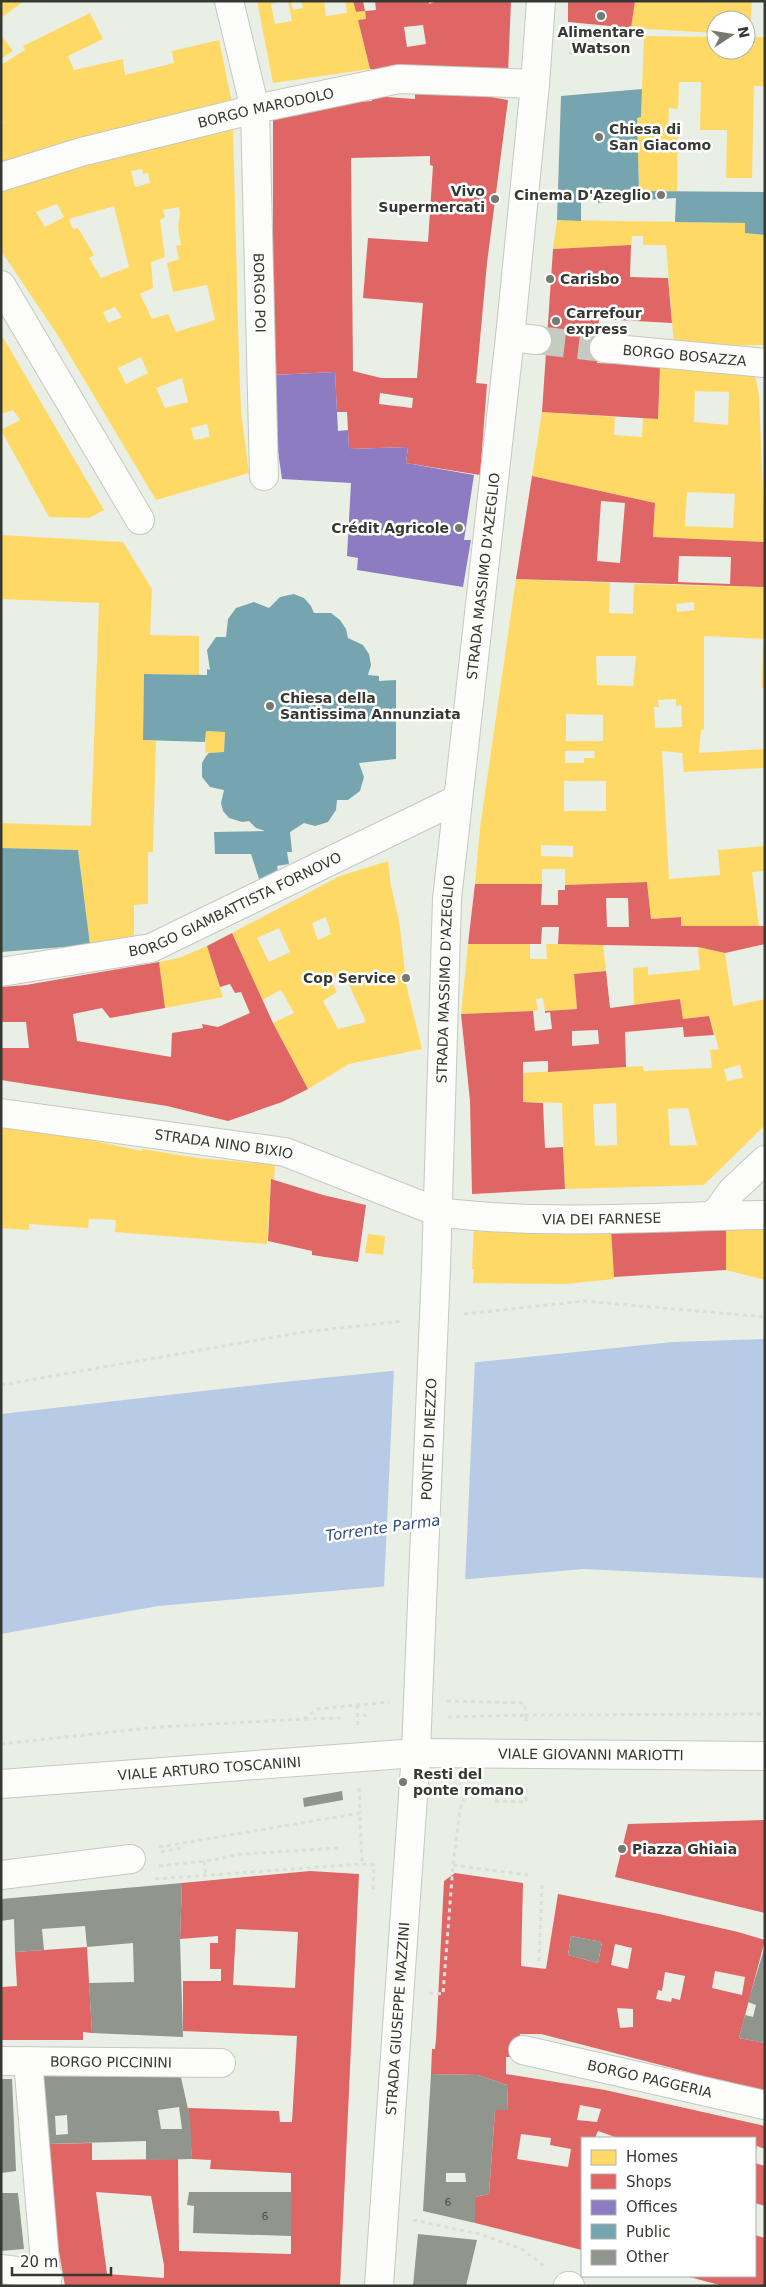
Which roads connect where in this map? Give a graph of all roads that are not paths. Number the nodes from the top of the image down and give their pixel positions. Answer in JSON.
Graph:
{"nodes":[{"id":1,"x":229,"y":1,"type":"edge"},
{"id":2,"x":541,"y":1,"type":"edge"},
{"id":3,"x":535,"y":84,"type":"junction"},
{"id":4,"x":256,"y":109,"type":"junction"},
{"id":5,"x":1,"y":177,"type":"edge"},
{"id":6,"x":1,"y":286,"type":"edge"},
{"id":7,"x":510,"y":337,"type":"junction"},
{"id":8,"x":537,"y":340,"type":"tunnel mouth"},
{"id":9,"x":604,"y":348,"type":"tunnel mouth"},
{"id":10,"x":765,"y":363,"type":"edge"},
{"id":11,"x":264,"y":476,"type":"dead end"},
{"id":12,"x":140,"y":520,"type":"dead end"},
{"id":13,"x":458,"y":799,"type":"junction"},
{"id":14,"x":1,"y":972,"type":"edge"},
{"id":15,"x":1,"y":1113,"type":"edge"},
{"id":16,"x":765,"y":1160,"type":"edge"},
{"id":17,"x":438,"y":1212,"type":"junction"},
{"id":18,"x":712,"y":1215,"type":"junction"},
{"id":19,"x":765,"y":1215,"type":"edge"},
{"id":20,"x":436,"y":1268,"type":"joint"},
{"id":21,"x":416,"y":1753,"type":"junction"},
{"id":22,"x":765,"y":1756,"type":"edge"},
{"id":23,"x":1,"y":1784,"type":"edge"},
{"id":24,"x":132,"y":1864,"type":"road end"},
{"id":25,"x":1,"y":1875,"type":"edge"},
{"id":26,"x":529,"y":2051,"type":"dead end"},
{"id":27,"x":1,"y":2061,"type":"edge"},
{"id":28,"x":28,"y":2061,"type":"junction"},
{"id":29,"x":221,"y":2063,"type":"dead end"},
{"id":30,"x":765,"y":2106,"type":"edge"},
{"id":31,"x":1,"y":2269,"type":"edge"},
{"id":32,"x":48,"y":2280,"type":"edge"},
{"id":33,"x":379,"y":2286,"type":"edge"}],
"edges":[{"from":1,"to":4,"type":"street","name":"BORGO POI"},
{"from":2,"to":3,"type":"street","name":"STRADA MASSIMO D'AZEGLIO"},
{"from":3,"to":4,"type":"street","name":"BORGO MARODOLO"},
{"from":3,"to":7,"type":"street","name":"STRADA MASSIMO D'AZEGLIO"},
{"from":4,"to":5,"type":"street","name":"BORGO MARODOLO"},
{"from":4,"to":11,"type":"street","name":"BORGO POI"},
{"from":6,"to":12,"type":"street"},
{"from":7,"to":8,"type":"street"},
{"from":7,"to":13,"type":"street","name":"STRADA MASSIMO D'AZEGLIO"},
{"from":9,"to":10,"type":"street","name":"BORGO BOSAZZA"},
{"from":13,"to":14,"type":"street","name":"BORGO GIAMBATTISTA FORNOVO"},
{"from":13,"to":17,"type":"street","name":"STRADA MASSIMO D'AZEGLIO"},
{"from":15,"to":17,"type":"street","name":"STRADA NINO BIXIO"},
{"from":16,"to":18,"type":"street"},
{"from":17,"to":18,"type":"street","name":"VIA DEI FARNESE"},
{"from":17,"to":20,"type":"street","name":"STRADA MASSIMO D'AZEGLIO"},
{"from":18,"to":19,"type":"street","name":"VIA DEI FARNESE"},
{"from":20,"to":21,"type":"street","name":"PONTE DI MEZZO","bridge":true},
{"from":21,"to":22,"type":"street","name":"VIALE GIOVANNI MARIOTTI"},
{"from":21,"to":23,"type":"street","name":"VIALE ARTURO TOSCANINI"},
{"from":21,"to":33,"type":"street","name":"STRADA GIUSEPPE MAZZINI"},
{"from":24,"to":25,"type":"street"},
{"from":26,"to":30,"type":"street","name":"BORGO PAGGERIA"},
{"from":27,"to":28,"type":"street","name":"BORGO PICCININI"},
{"from":28,"to":29,"type":"street","name":"BORGO PICCININI"},
{"from":28,"to":32,"type":"street"},
{"from":31,"to":32,"type":"street"}]}
